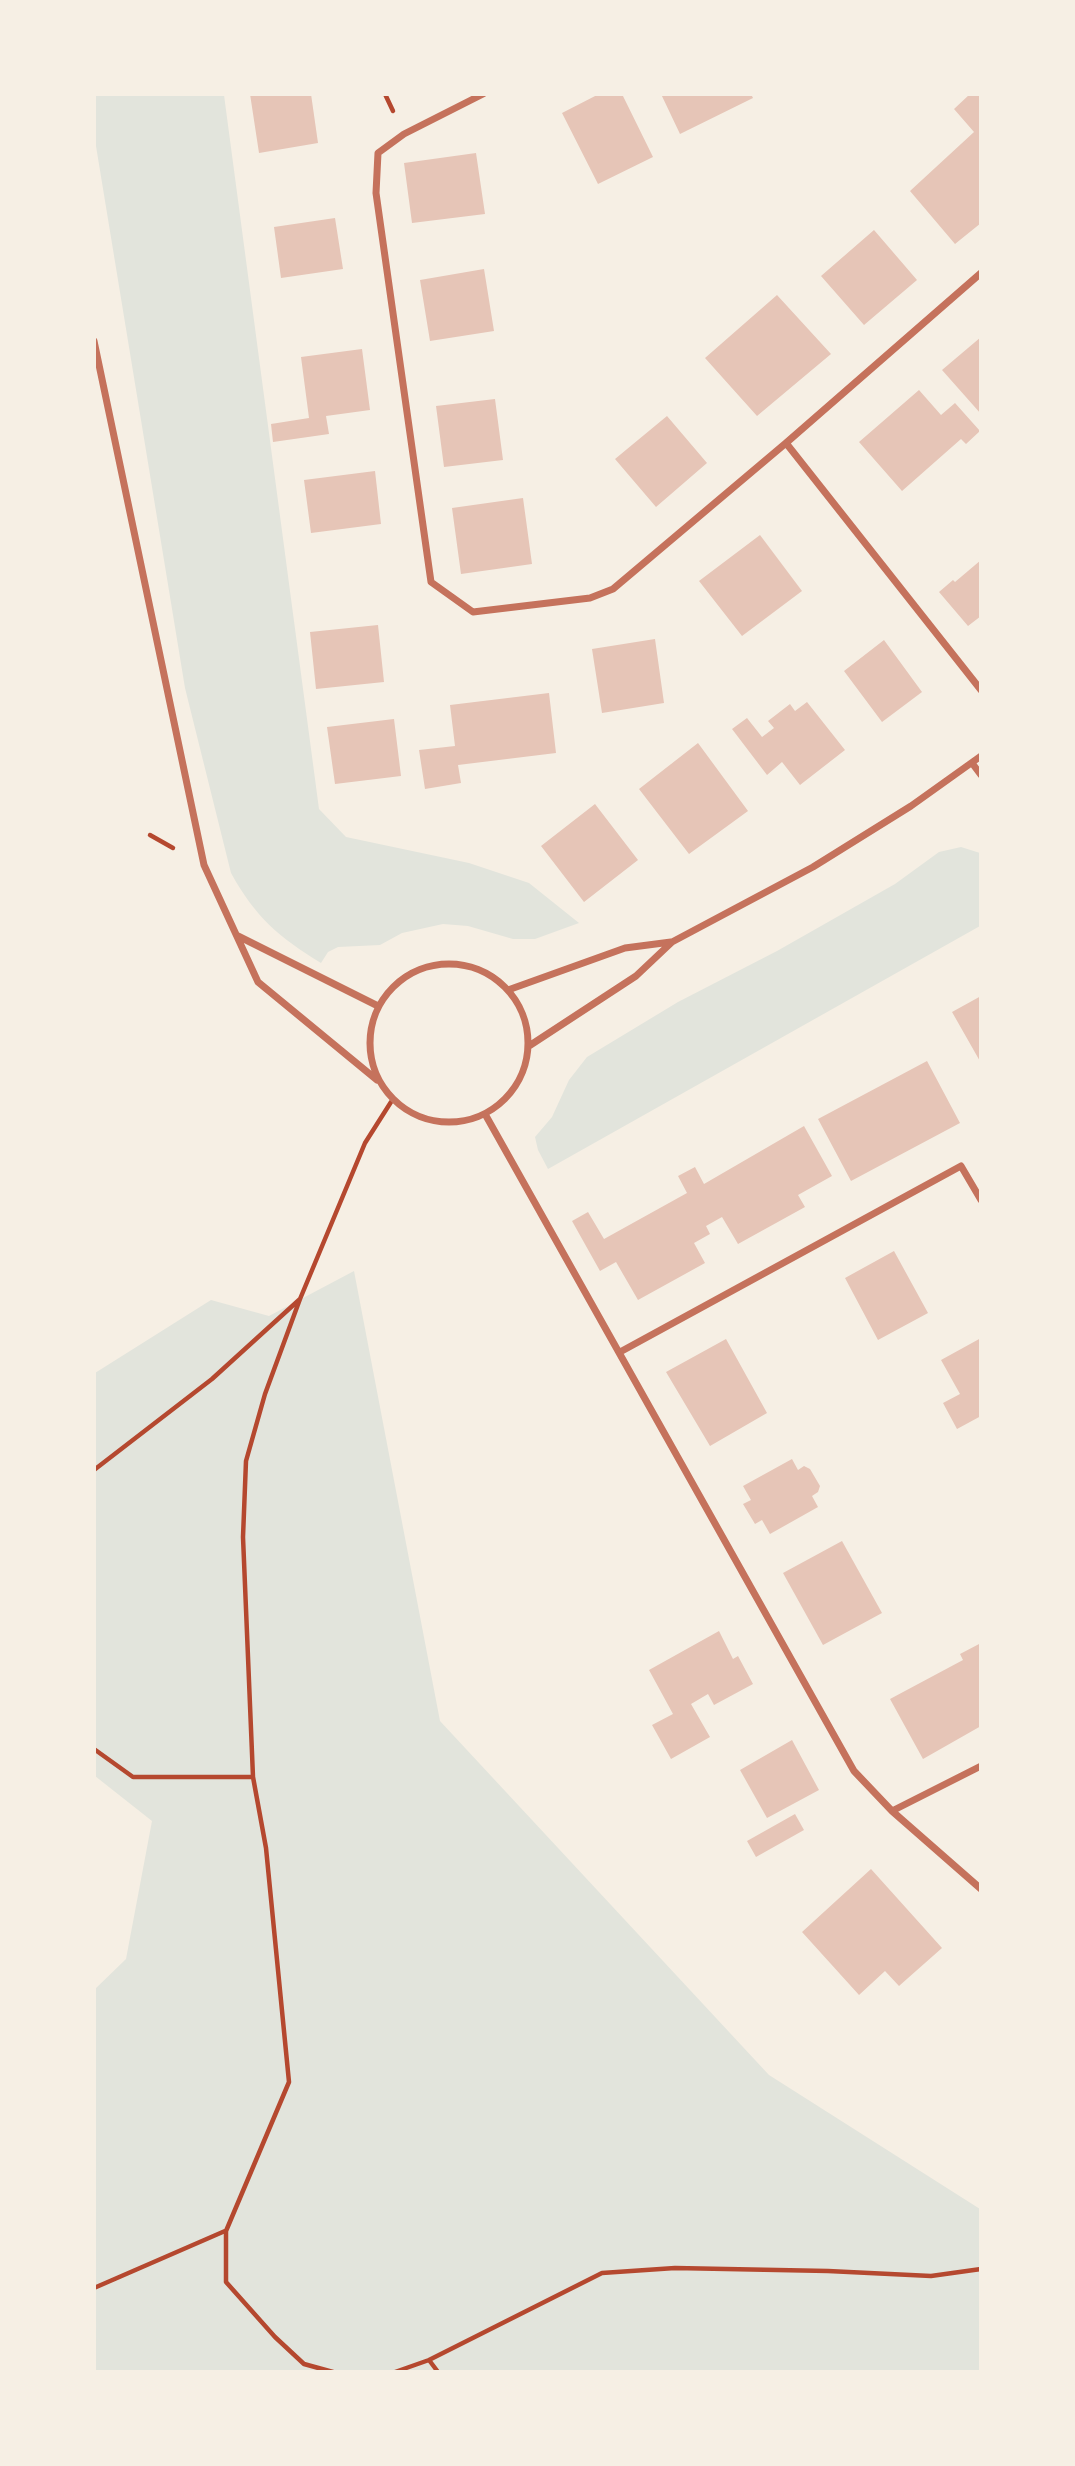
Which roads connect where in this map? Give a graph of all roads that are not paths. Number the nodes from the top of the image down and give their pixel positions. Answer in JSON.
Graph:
{"nodes":[{"id":1,"x":484,"y":94,"type":"edge"},
{"id":2,"x":981,"y":273,"type":"edge"},
{"id":3,"x":94,"y":341,"type":"edge"},
{"id":4,"x":786,"y":443,"type":"junction"},
{"id":5,"x":981,"y":690,"type":"edge"},
{"id":6,"x":981,"y":756,"type":"edge"},
{"id":7,"x":972,"y":763,"type":"junction"},
{"id":8,"x":981,"y":775,"type":"edge"},
{"id":9,"x":237,"y":936,"type":"junction"},
{"id":10,"x":672,"y":942,"type":"junction"},
{"id":11,"x":508,"y":990,"type":"junction"},
{"id":12,"x":378,"y":1006,"type":"junction"},
{"id":13,"x":528,"y":1046,"type":"junction"},
{"id":14,"x":377,"y":1080,"type":"junction"},
{"id":15,"x":485,"y":1114,"type":"junction"},
{"id":16,"x":981,"y":1200,"type":"edge"},
{"id":17,"x":620,"y":1352,"type":"junction"},
{"id":18,"x":981,"y":1766,"type":"edge"},
{"id":19,"x":892,"y":1811,"type":"junction"},
{"id":20,"x":981,"y":1889,"type":"edge"}],
"edges":[{"from":1,"to":4,"type":"street"},
{"from":2,"to":4,"type":"street"},
{"from":3,"to":9,"type":"street"},
{"from":4,"to":5,"type":"street"},
{"from":6,"to":7,"type":"street"},
{"from":7,"to":8,"type":"street"},
{"from":7,"to":10,"type":"street"},
{"from":9,"to":12,"type":"street"},
{"from":9,"to":14,"type":"street"},
{"from":10,"to":11,"type":"street"},
{"from":10,"to":13,"type":"street"},
{"from":11,"to":12,"type":"street"},
{"from":11,"to":13,"type":"street"},
{"from":12,"to":14,"type":"street"},
{"from":13,"to":15,"type":"street"},
{"from":14,"to":15,"type":"street"},
{"from":15,"to":17,"type":"street"},
{"from":16,"to":17,"type":"street"},
{"from":17,"to":19,"type":"street"},
{"from":18,"to":19,"type":"street"},
{"from":19,"to":20,"type":"street"}]}
